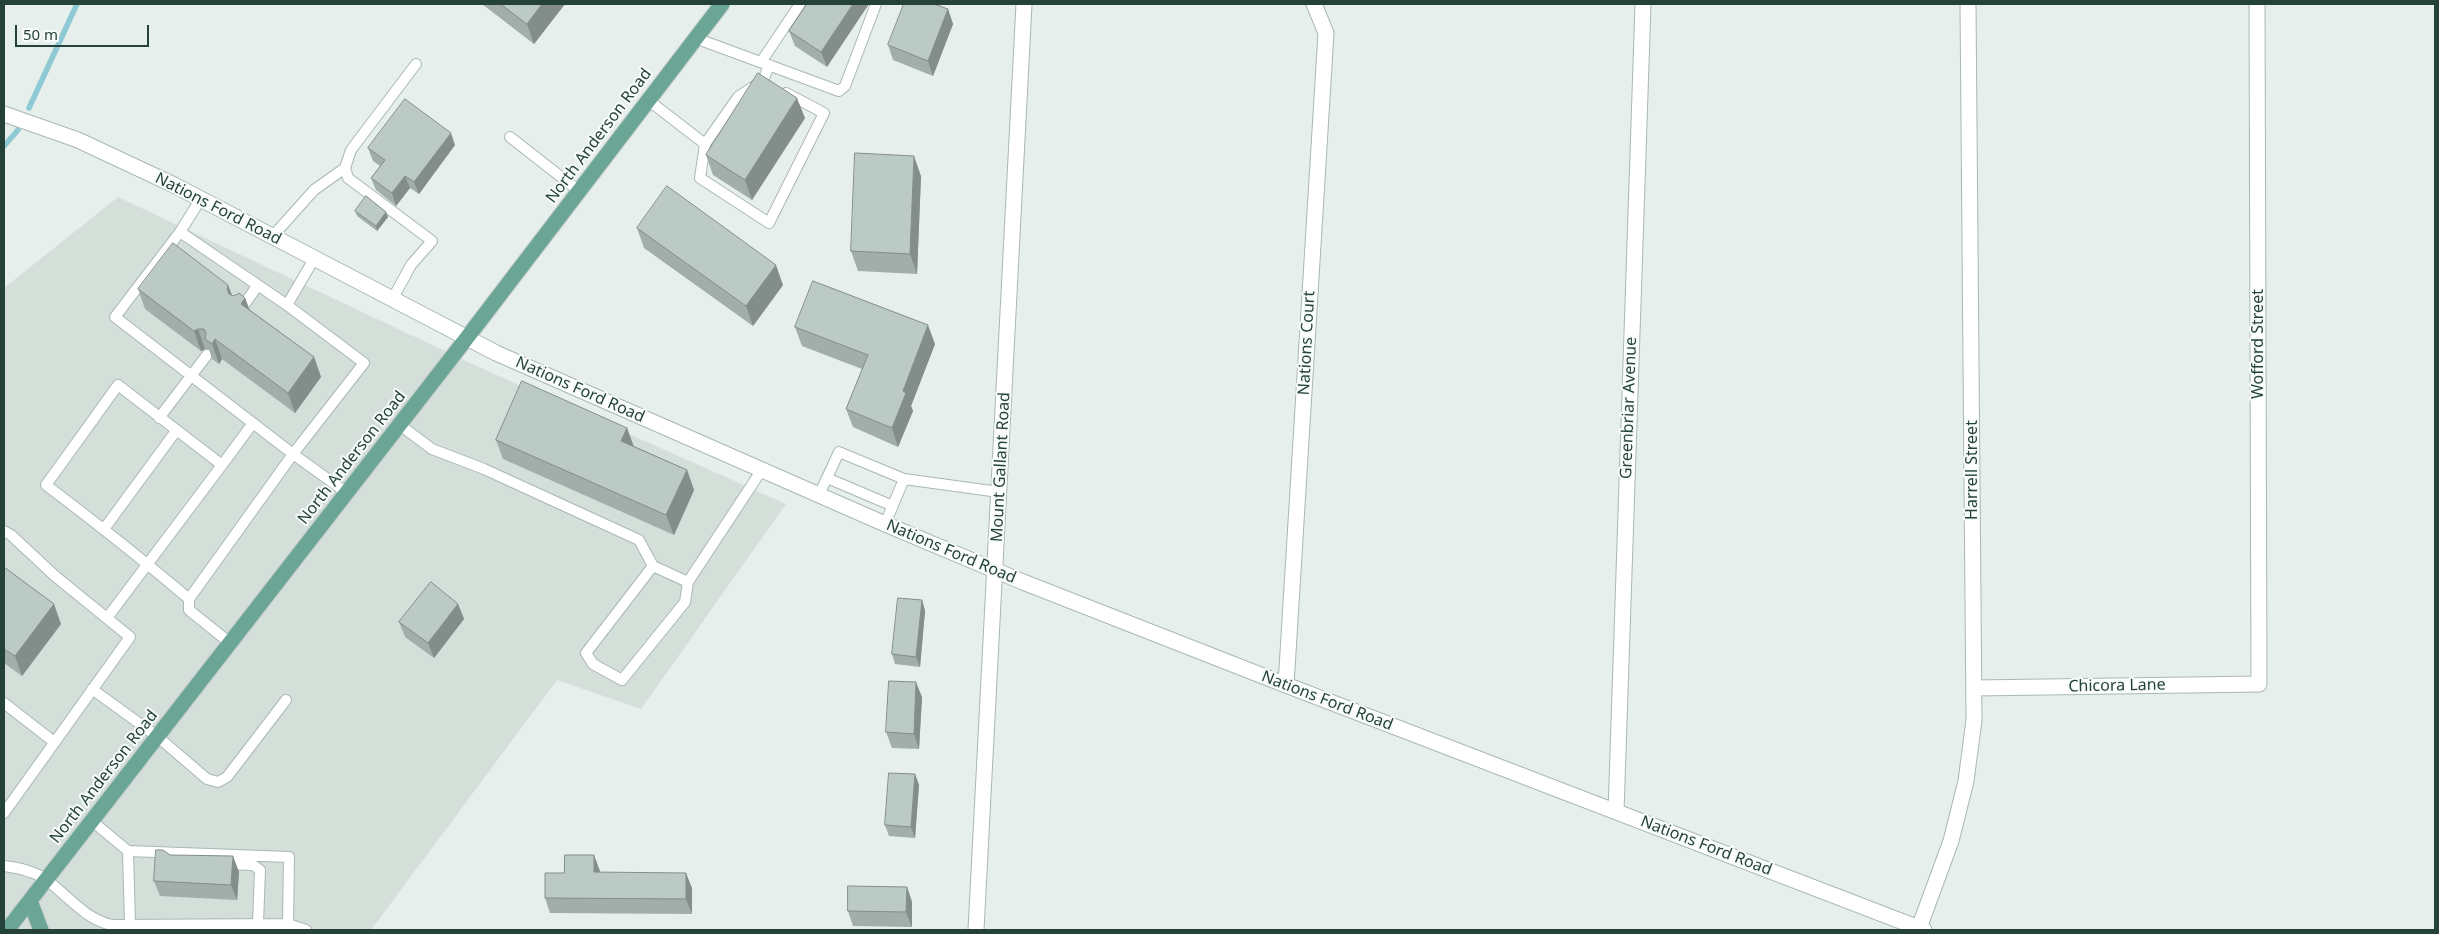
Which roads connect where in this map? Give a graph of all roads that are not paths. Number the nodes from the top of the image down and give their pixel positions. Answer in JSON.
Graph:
{"nodes":[{"id":1,"x":722,"y":4,"type":"edge"},
{"id":2,"x":800,"y":4,"type":"edge"},
{"id":3,"x":876,"y":4,"type":"edge"},
{"id":4,"x":1024,"y":4,"type":"edge"},
{"id":5,"x":1314,"y":4,"type":"edge"},
{"id":6,"x":1643,"y":4,"type":"edge"},
{"id":7,"x":1968,"y":4,"type":"edge"},
{"id":8,"x":2258,"y":4,"type":"edge"},
{"id":9,"x":695,"y":38,"type":"junction"},
{"id":10,"x":416,"y":64,"type":"dead end"},
{"id":11,"x":766,"y":64,"type":"junction"},
{"id":12,"x":771,"y":85,"type":"junction"},
{"id":13,"x":648,"y":100,"type":"junction"},
{"id":14,"x":4,"y":114,"type":"edge"},
{"id":15,"x":510,"y":137,"type":"dead end"},
{"id":16,"x":705,"y":144,"type":"junction"},
{"id":17,"x":345,"y":168,"type":"junction"},
{"id":18,"x":579,"y":191,"type":"junction"},
{"id":19,"x":200,"y":200,"type":"junction"},
{"id":20,"x":180,"y":232,"type":"junction"},
{"id":21,"x":272,"y":236,"type":"junction"},
{"id":22,"x":314,"y":259,"type":"junction"},
{"id":23,"x":258,"y":286,"type":"junction"},
{"id":24,"x":392,"y":300,"type":"junction"},
{"id":25,"x":287,"y":305,"type":"junction"},
{"id":26,"x":241,"y":309,"type":"edge"},
{"id":27,"x":466,"y":339,"type":"junction"},
{"id":28,"x":207,"y":355,"type":"edge"},
{"id":29,"x":192,"y":376,"type":"junction"},
{"id":30,"x":159,"y":418,"type":"junction"},
{"id":31,"x":253,"y":423,"type":"junction"},
{"id":32,"x":400,"y":425,"type":"junction"},
{"id":33,"x":176,"y":431,"type":"junction"},
{"id":34,"x":293,"y":454,"type":"junction"},
{"id":35,"x":222,"y":465,"type":"junction"},
{"id":36,"x":761,"y":471,"type":"junction"},
{"id":37,"x":827,"y":478,"type":"junction"},
{"id":38,"x":904,"y":480,"type":"junction"},
{"id":39,"x":999,"y":492,"type":"junction"},
{"id":40,"x":347,"y":493,"type":"junction"},
{"id":41,"x":819,"y":495,"type":"junction"},
{"id":42,"x":893,"y":506,"type":"junction"},
{"id":43,"x":885,"y":524,"type":"junction"},
{"id":44,"x":104,"y":529,"type":"junction"},
{"id":45,"x":4,"y":531,"type":"edge"},
{"id":46,"x":147,"y":564,"type":"junction"},
{"id":47,"x":653,"y":566,"type":"junction"},
{"id":48,"x":995,"y":570,"type":"junction"},
{"id":49,"x":688,"y":582,"type":"junction"},
{"id":50,"x":189,"y":599,"type":"junction"},
{"id":51,"x":106,"y":618,"type":"junction"},
{"id":52,"x":230,"y":643,"type":"junction"},
{"id":53,"x":2259,"y":684,"type":"joint"},
{"id":54,"x":1286,"y":686,"type":"junction"},
{"id":55,"x":1974,"y":688,"type":"junction"},
{"id":56,"x":92,"y":689,"type":"junction"},
{"id":57,"x":286,"y":700,"type":"dead end"},
{"id":58,"x":4,"y":703,"type":"edge"},
{"id":59,"x":158,"y":737,"type":"junction"},
{"id":60,"x":54,"y":742,"type":"junction"},
{"id":61,"x":1616,"y":812,"type":"junction"},
{"id":62,"x":4,"y":813,"type":"edge"},
{"id":63,"x":92,"y":821,"type":"junction"},
{"id":64,"x":128,"y":851,"type":"junction"},
{"id":65,"x":163,"y":852,"type":"junction"},
{"id":66,"x":4,"y":866,"type":"edge"},
{"id":67,"x":47,"y":880,"type":"junction"},
{"id":68,"x":30,"y":901,"type":"junction"},
{"id":69,"x":130,"y":924,"type":"junction"},
{"id":70,"x":258,"y":924,"type":"junction"},
{"id":71,"x":288,"y":924,"type":"junction"},
{"id":72,"x":1922,"y":929,"type":"edge"},
{"id":73,"x":7,"y":930,"type":"edge"},
{"id":74,"x":41,"y":930,"type":"edge"},
{"id":75,"x":306,"y":930,"type":"edge"},
{"id":76,"x":976,"y":930,"type":"edge"}],
"edges":[{"from":1,"to":9,"type":"main road","name":"North Anderson Road"},
{"from":2,"to":11,"type":"lane"},
{"from":3,"to":11,"type":"lane"},
{"from":4,"to":39,"type":"street","name":"Mount Gallant Road"},
{"from":5,"to":54,"type":"street","name":"Nations Court"},
{"from":6,"to":61,"type":"street","name":"Greenbriar Avenue"},
{"from":7,"to":55,"type":"street","name":"Harrell Street"},
{"from":8,"to":53,"type":"street","name":"Wofford Street"},
{"from":9,"to":11,"type":"lane"},
{"from":9,"to":13,"type":"main road","name":"North Anderson Road"},
{"from":10,"to":17,"type":"lane"},
{"from":11,"to":12,"type":"lane"},
{"from":12,"to":16,"type":"lane"},
{"from":12,"to":16,"type":"lane"},
{"from":13,"to":16,"type":"lane"},
{"from":13,"to":18,"type":"main road","name":"North Anderson Road"},
{"from":14,"to":19,"type":"street","name":"Nations Ford Road"},
{"from":15,"to":18,"type":"lane"},
{"from":17,"to":21,"type":"lane"},
{"from":17,"to":24,"type":"lane"},
{"from":18,"to":27,"type":"main road","name":"North Anderson Road"},
{"from":19,"to":20,"type":"lane"},
{"from":19,"to":21,"type":"street","name":"Nations Ford Road"},
{"from":20,"to":23,"type":"lane"},
{"from":20,"to":29,"type":"lane"},
{"from":21,"to":22,"type":"street","name":"Nations Ford Road"},
{"from":22,"to":24,"type":"street","name":"Nations Ford Road"},
{"from":22,"to":25,"type":"lane"},
{"from":23,"to":25,"type":"lane"},
{"from":23,"to":26,"type":"lane"},
{"from":24,"to":27,"type":"street","name":"Nations Ford Road"},
{"from":25,"to":34,"type":"lane"},
{"from":27,"to":32,"type":"main road","name":"North Anderson Road"},
{"from":27,"to":36,"type":"street","name":"Nations Ford Road"},
{"from":28,"to":29,"type":"lane"},
{"from":29,"to":30,"type":"lane"},
{"from":29,"to":31,"type":"lane"},
{"from":30,"to":33,"type":"lane"},
{"from":30,"to":44,"type":"lane"},
{"from":31,"to":34,"type":"lane"},
{"from":31,"to":35,"type":"lane"},
{"from":32,"to":40,"type":"main road","name":"North Anderson Road"},
{"from":32,"to":47,"type":"lane"},
{"from":33,"to":35,"type":"lane"},
{"from":33,"to":44,"type":"lane"},
{"from":34,"to":40,"type":"lane"},
{"from":34,"to":50,"type":"lane"},
{"from":35,"to":46,"type":"lane"},
{"from":36,"to":41,"type":"street","name":"Nations Ford Road"},
{"from":36,"to":49,"type":"lane"},
{"from":37,"to":38,"type":"lane"},
{"from":37,"to":41,"type":"lane"},
{"from":37,"to":42,"type":"lane"},
{"from":38,"to":39,"type":"lane"},
{"from":38,"to":42,"type":"lane"},
{"from":39,"to":48,"type":"street","name":"Mount Gallant Road"},
{"from":40,"to":52,"type":"main road","name":"North Anderson Road"},
{"from":41,"to":43,"type":"street","name":"Nations Ford Road"},
{"from":42,"to":43,"type":"lane"},
{"from":43,"to":48,"type":"street","name":"Nations Ford Road"},
{"from":44,"to":46,"type":"lane"},
{"from":45,"to":51,"type":"lane"},
{"from":46,"to":50,"type":"lane"},
{"from":46,"to":51,"type":"lane"},
{"from":47,"to":49,"type":"lane"},
{"from":47,"to":49,"type":"lane"},
{"from":48,"to":54,"type":"street","name":"Nations Ford Road"},
{"from":48,"to":76,"type":"street","name":"Mount Gallant Road"},
{"from":50,"to":52,"type":"lane"},
{"from":51,"to":56,"type":"lane"},
{"from":52,"to":59,"type":"main road","name":"North Anderson Road"},
{"from":53,"to":55,"type":"street","name":"Chicora Lane"},
{"from":54,"to":61,"type":"street","name":"Nations Ford Road"},
{"from":55,"to":72,"type":"street","name":"Harrell Street"},
{"from":56,"to":59,"type":"lane"},
{"from":56,"to":60,"type":"lane"},
{"from":57,"to":59,"type":"lane"},
{"from":58,"to":60,"type":"lane"},
{"from":59,"to":63,"type":"main road","name":"North Anderson Road"},
{"from":60,"to":62,"type":"lane"},
{"from":61,"to":72,"type":"street","name":"Nations Ford Road"},
{"from":63,"to":64,"type":"lane"},
{"from":63,"to":67,"type":"main road","name":"North Anderson Road"},
{"from":64,"to":65,"type":"lane"},
{"from":64,"to":69,"type":"lane"},
{"from":65,"to":70,"type":"lane"},
{"from":65,"to":71,"type":"lane"},
{"from":66,"to":67,"type":"lane"},
{"from":67,"to":68,"type":"main road","name":"North Anderson Road"},
{"from":67,"to":69,"type":"lane"},
{"from":68,"to":73,"type":"main road","name":"North Anderson Road"},
{"from":68,"to":74,"type":"main road"},
{"from":69,"to":70,"type":"lane"},
{"from":70,"to":71,"type":"lane"},
{"from":71,"to":75,"type":"lane"}]}
